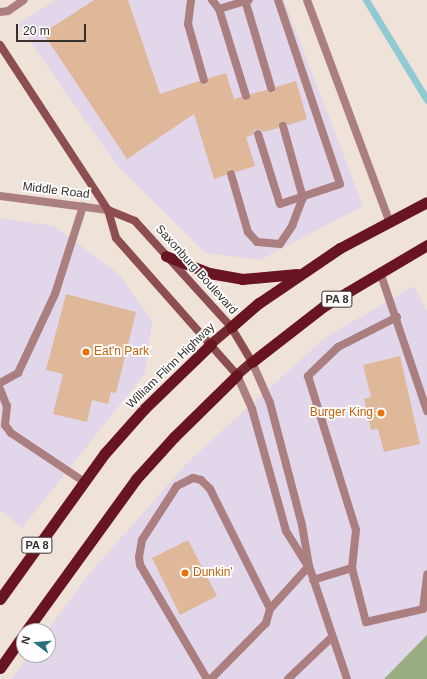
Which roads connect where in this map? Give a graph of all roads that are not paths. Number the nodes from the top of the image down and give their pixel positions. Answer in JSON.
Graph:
{"nodes":[{"id":1,"x":24,"y":0,"type":"edge"},
{"id":2,"x":191,"y":0,"type":"edge"},
{"id":3,"x":212,"y":0,"type":"edge"},
{"id":4,"x":246,"y":0,"type":"edge"},
{"id":5,"x":278,"y":0,"type":"edge"},
{"id":6,"x":307,"y":0,"type":"edge"},
{"id":7,"x":219,"y":9,"type":"junction"},
{"id":8,"x":0,"y":12,"type":"edge"},
{"id":9,"x":0,"y":45,"type":"edge"},
{"id":10,"x":204,"y":80,"type":"dead end"},
{"id":11,"x":271,"y":88,"type":"dead end"},
{"id":12,"x":246,"y":96,"type":"dead end"},
{"id":13,"x":283,"y":126,"type":"dead end"},
{"id":14,"x":258,"y":134,"type":"dead end"},
{"id":15,"x":231,"y":174,"type":"dead end"},
{"id":16,"x":0,"y":196,"type":"edge"},
{"id":17,"x":303,"y":198,"type":"junction"},
{"id":18,"x":427,"y":202,"type":"edge"},
{"id":19,"x":82,"y":206,"type":"junction"},
{"id":20,"x":108,"y":210,"type":"junction"},
{"id":21,"x":389,"y":221,"type":"junction"},
{"id":22,"x":427,"y":245,"type":"edge"},
{"id":23,"x":166,"y":256,"type":"junction"},
{"id":24,"x":380,"y":272,"type":"junction"},
{"id":25,"x":302,"y":273,"type":"junction"},
{"id":26,"x":397,"y":317,"type":"junction"},
{"id":27,"x":231,"y":327,"type":"junction"},
{"id":28,"x":211,"y":344,"type":"junction"},
{"id":29,"x":252,"y":362,"type":"junction"},
{"id":30,"x":237,"y":375,"type":"junction"},
{"id":31,"x":0,"y":382,"type":"edge"},
{"id":32,"x":0,"y":389,"type":"edge"},
{"id":33,"x":427,"y":411,"type":"edge"},
{"id":34,"x":84,"y":481,"type":"junction"},
{"id":35,"x":309,"y":566,"type":"junction"},
{"id":36,"x":352,"y":568,"type":"junction"},
{"id":37,"x":427,"y":574,"type":"edge"},
{"id":38,"x":313,"y":580,"type":"junction"},
{"id":39,"x":0,"y":599,"type":"edge"},
{"id":40,"x":270,"y":609,"type":"junction"},
{"id":41,"x":32,"y":623,"type":"edge"},
{"id":42,"x":332,"y":637,"type":"junction"},
{"id":43,"x":16,"y":645,"type":"edge"},
{"id":44,"x":0,"y":668,"type":"edge"},
{"id":45,"x":207,"y":679,"type":"edge"},
{"id":46,"x":211,"y":679,"type":"edge"},
{"id":47,"x":288,"y":679,"type":"edge"},
{"id":48,"x":347,"y":679,"type":"edge"}],
"edges":[{"from":1,"to":8,"type":"street"},
{"from":2,"to":10,"type":"street"},
{"from":3,"to":7,"type":"street"},
{"from":4,"to":7,"type":"street"},
{"from":4,"to":11,"type":"street"},
{"from":5,"to":17,"type":"street"},
{"from":6,"to":21,"type":"street"},
{"from":7,"to":12,"type":"street"},
{"from":9,"to":20,"type":"main road"},
{"from":13,"to":17,"type":"street"},
{"from":14,"to":17,"type":"street"},
{"from":15,"to":17,"type":"street"},
{"from":16,"to":19,"type":"street","name":"Middle Road"},
{"from":18,"to":21,"type":"highway","name":"William Flinn Highway","number":"PA 8"},
{"from":19,"to":20,"type":"street","name":"Middle Road"},
{"from":19,"to":31,"type":"street"},
{"from":20,"to":23,"type":"main road","name":"Saxonburg Boulevard"},
{"from":20,"to":28,"type":"main road"},
{"from":21,"to":25,"type":"highway","name":"William Flinn Highway","number":"PA 8"},
{"from":22,"to":24,"type":"highway","number":"PA 8"},
{"from":23,"to":25,"type":"highway"},
{"from":23,"to":27,"type":"main road","name":"Saxonburg Boulevard"},
{"from":24,"to":26,"type":"street"},
{"from":24,"to":29,"type":"highway","number":"PA 8"},
{"from":25,"to":27,"type":"highway","name":"William Flinn Highway","number":"PA 8"},
{"from":26,"to":33,"type":"street"},
{"from":26,"to":36,"type":"street"},
{"from":27,"to":28,"type":"main road","name":"William Flinn Highway","number":"PA 8"},
{"from":27,"to":29,"type":"main road","name":"Saxonburg Boulevard"},
{"from":28,"to":30,"type":"main road"},
{"from":28,"to":34,"type":"highway","name":"William Flinn Highway","number":"PA 8"},
{"from":29,"to":30,"type":"main road","number":"PA 8"},
{"from":29,"to":35,"type":"street"},
{"from":30,"to":35,"type":"street"},
{"from":30,"to":41,"type":"highway","number":"PA 8"},
{"from":32,"to":34,"type":"street"},
{"from":34,"to":39,"type":"highway","name":"William Flinn Highway","number":"PA 8"},
{"from":35,"to":38,"type":"street"},
{"from":35,"to":40,"type":"street"},
{"from":36,"to":37,"type":"street"},
{"from":36,"to":38,"type":"street"},
{"from":38,"to":42,"type":"street"},
{"from":40,"to":45,"type":"street"},
{"from":40,"to":46,"type":"street"},
{"from":42,"to":47,"type":"street"},
{"from":42,"to":48,"type":"street"},
{"from":43,"to":44,"type":"highway"}]}
